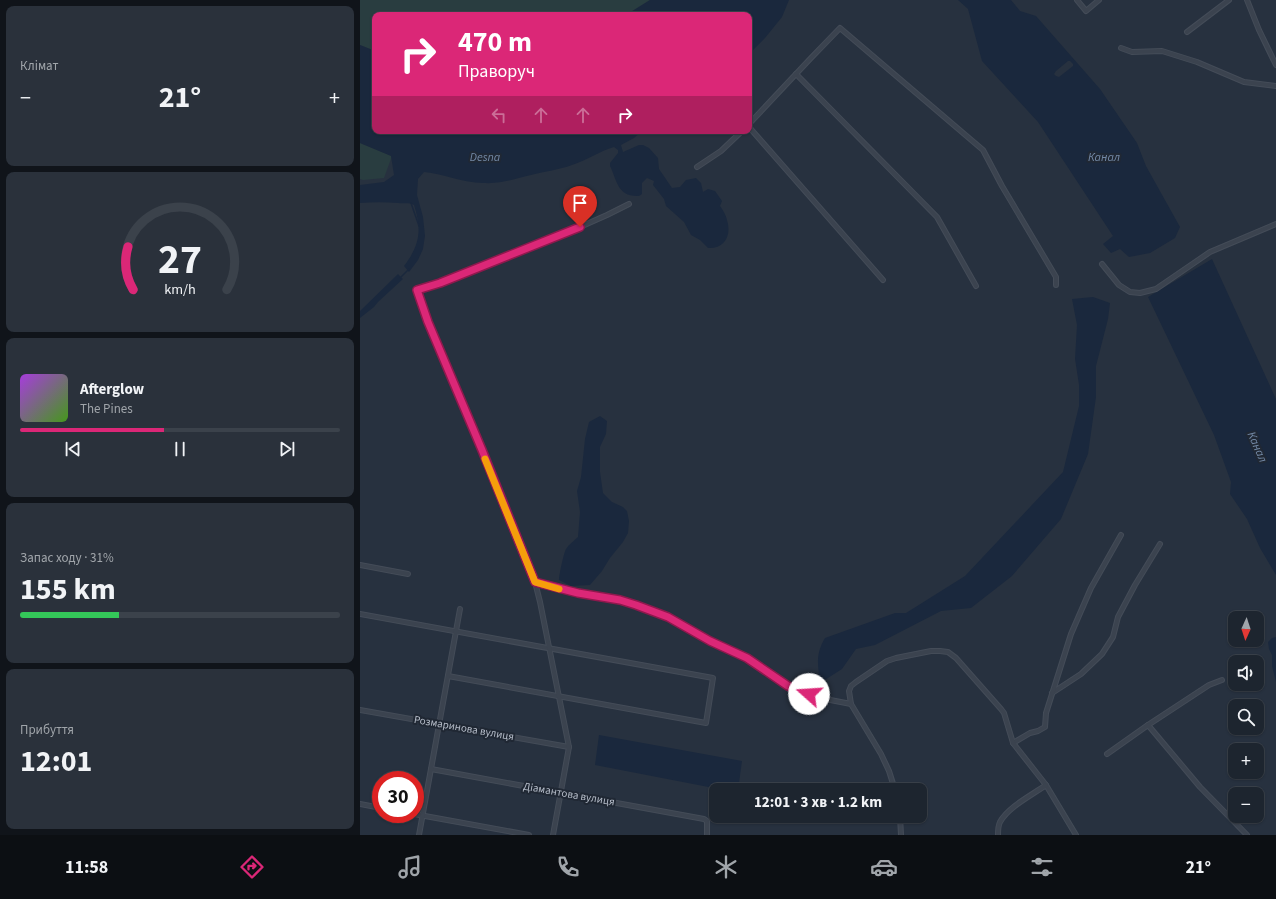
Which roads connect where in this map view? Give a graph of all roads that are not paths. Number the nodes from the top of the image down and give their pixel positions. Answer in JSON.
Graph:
{"nodes":[{"id":1,"x":1078,"y":0,"type":"edge"},
{"id":2,"x":1099,"y":0,"type":"edge"},
{"id":3,"x":1229,"y":0,"type":"edge"},
{"id":4,"x":1247,"y":0,"type":"edge"},
{"id":5,"x":1187,"y":32,"type":"dead end"},
{"id":6,"x":1121,"y":48,"type":"dead end"},
{"id":7,"x":1276,"y":65,"type":"edge"},
{"id":8,"x":796,"y":74,"type":"junction"},
{"id":9,"x":1276,"y":86,"type":"edge"},
{"id":10,"x":752,"y":123,"type":"edge"},
{"id":11,"x":752,"y":129,"type":"edge"},
{"id":12,"x":739,"y":134,"type":"edge"},
{"id":13,"x":697,"y":167,"type":"dead end"},
{"id":14,"x":629,"y":204,"type":"dead end"},
{"id":15,"x":1276,"y":224,"type":"edge"},
{"id":16,"x":1102,"y":264,"type":"dead end"},
{"id":17,"x":883,"y":280,"type":"dead end"},
{"id":18,"x":1056,"y":285,"type":"dead end"},
{"id":19,"x":976,"y":286,"type":"dead end"},
{"id":20,"x":1120,"y":535,"type":"dead end"},
{"id":21,"x":1160,"y":544,"type":"dead end"},
{"id":22,"x":360,"y":565,"type":"edge"},
{"id":23,"x":408,"y":574,"type":"dead end"},
{"id":24,"x":535,"y":582,"type":"junction"},
{"id":25,"x":460,"y":609,"type":"dead end"},
{"id":26,"x":360,"y":614,"type":"edge"},
{"id":27,"x":456,"y":632,"type":"junction"},
{"id":28,"x":549,"y":648,"type":"junction"},
{"id":29,"x":448,"y":676,"type":"junction"},
{"id":30,"x":1222,"y":680,"type":"dead end"},
{"id":31,"x":1051,"y":693,"type":"junction"},
{"id":32,"x":558,"y":696,"type":"junction"},
{"id":33,"x":851,"y":704,"type":"junction"},
{"id":34,"x":360,"y":710,"type":"edge"},
{"id":35,"x":439,"y":724,"type":"junction"},
{"id":36,"x":1148,"y":725,"type":"junction"},
{"id":37,"x":1013,"y":743,"type":"junction"},
{"id":38,"x":569,"y":747,"type":"junction"},
{"id":39,"x":1107,"y":754,"type":"dead end"},
{"id":40,"x":431,"y":769,"type":"junction"},
{"id":41,"x":893,"y":783,"type":"edge"},
{"id":42,"x":1046,"y":785,"type":"junction"},
{"id":43,"x":561,"y":793,"type":"junction"},
{"id":44,"x":360,"y":804,"type":"edge"},
{"id":45,"x":372,"y":806,"type":"edge"},
{"id":46,"x":424,"y":810,"type":"edge"},
{"id":47,"x":424,"y":816,"type":"edge"},
{"id":48,"x":422,"y":823,"type":"edge"},
{"id":49,"x":900,"y":823,"type":"edge"},
{"id":50,"x":419,"y":835,"type":"edge"},
{"id":51,"x":529,"y":835,"type":"edge"},
{"id":52,"x":553,"y":835,"type":"edge"},
{"id":53,"x":707,"y":835,"type":"edge"},
{"id":54,"x":901,"y":835,"type":"edge"},
{"id":55,"x":998,"y":835,"type":"edge"},
{"id":56,"x":1076,"y":835,"type":"edge"},
{"id":57,"x":1246,"y":835,"type":"edge"}],
"edges":[{"from":1,"to":2,"type":"street"},
{"from":3,"to":5,"type":"street"},
{"from":4,"to":7,"type":"street"},
{"from":6,"to":9,"type":"street"},
{"from":8,"to":10,"type":"street"},
{"from":8,"to":18,"type":"street"},
{"from":8,"to":19,"type":"street"},
{"from":11,"to":17,"type":"street"},
{"from":12,"to":13,"type":"street"},
{"from":14,"to":24,"type":"street"},
{"from":15,"to":16,"type":"street"},
{"from":20,"to":31,"type":"street"},
{"from":21,"to":31,"type":"street"},
{"from":22,"to":23,"type":"street"},
{"from":24,"to":28,"type":"street"},
{"from":24,"to":33,"type":"street"},
{"from":25,"to":27,"type":"street"},
{"from":26,"to":27,"type":"street"},
{"from":27,"to":28,"type":"street"},
{"from":27,"to":29,"type":"street"},
{"from":28,"to":32,"type":"street"},
{"from":28,"to":32,"type":"street"},
{"from":29,"to":32,"type":"street"},
{"from":29,"to":35,"type":"street"},
{"from":30,"to":36,"type":"street"},
{"from":31,"to":37,"type":"street"},
{"from":32,"to":38,"type":"street"},
{"from":33,"to":37,"type":"street"},
{"from":33,"to":41,"type":"street"},
{"from":34,"to":35,"type":"street","name":"Розмаринова вулиця"},
{"from":35,"to":38,"type":"street","name":"Розмаринова вулиця"},
{"from":35,"to":40,"type":"street"},
{"from":36,"to":39,"type":"street"},
{"from":36,"to":57,"type":"street"},
{"from":37,"to":42,"type":"street"},
{"from":38,"to":43,"type":"street"},
{"from":40,"to":43,"type":"street","name":"Діамантова вулиця"},
{"from":40,"to":46,"type":"street"},
{"from":42,"to":55,"type":"street"},
{"from":42,"to":56,"type":"street"},
{"from":43,"to":52,"type":"street"},
{"from":43,"to":53,"type":"street","name":"Діамантова вулиця"},
{"from":44,"to":45,"type":"street"},
{"from":47,"to":51,"type":"street"},
{"from":48,"to":50,"type":"street"},
{"from":49,"to":54,"type":"street"}]}
